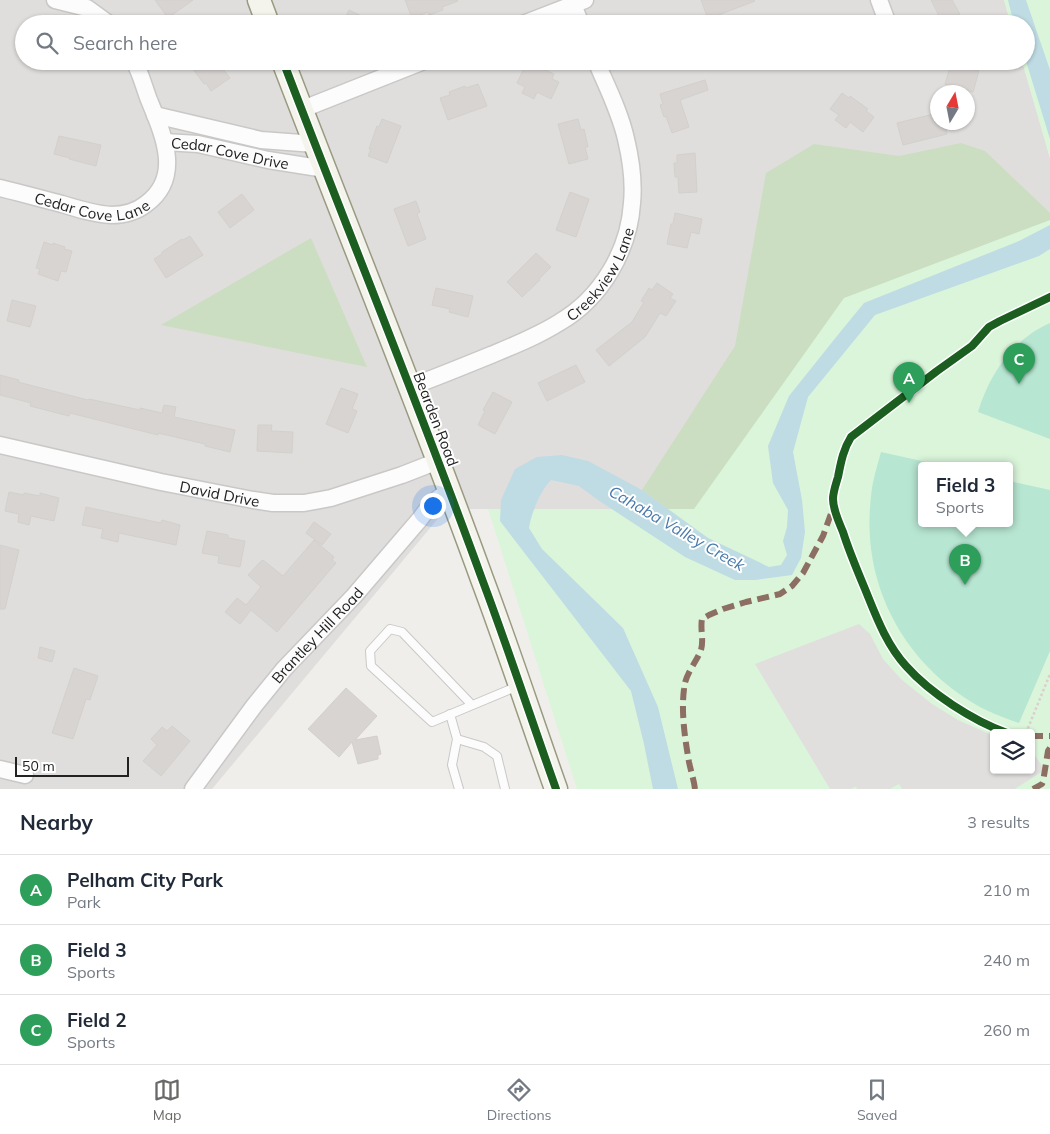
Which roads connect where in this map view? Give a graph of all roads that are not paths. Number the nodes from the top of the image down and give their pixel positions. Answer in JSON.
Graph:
{"nodes":[{"id":1,"x":55,"y":0,"type":"edge"},
{"id":2,"x":259,"y":0,"type":"edge"},
{"id":3,"x":879,"y":0,"type":"edge"},
{"id":4,"x":579,"y":2,"type":"edge"},
{"id":5,"x":97,"y":15,"type":"edge"},
{"id":6,"x":265,"y":15,"type":"edge"},
{"id":7,"x":546,"y":15,"type":"edge"},
{"id":8,"x":580,"y":15,"type":"edge"},
{"id":9,"x":885,"y":15,"type":"edge"},
{"id":10,"x":138,"y":70,"type":"edge"},
{"id":11,"x":286,"y":70,"type":"edge"},
{"id":12,"x":401,"y":70,"type":"edge"},
{"id":13,"x":600,"y":70,"type":"edge"},
{"id":14,"x":302,"y":111,"type":"junction"},
{"id":15,"x":156,"y":115,"type":"junction"},
{"id":16,"x":165,"y":142,"type":"junction"},
{"id":17,"x":315,"y":144,"type":"junction"},
{"id":18,"x":325,"y":169,"type":"junction"},
{"id":19,"x":0,"y":188,"type":"edge"},
{"id":20,"x":410,"y":387,"type":"junction"},
{"id":21,"x":0,"y":445,"type":"edge"},
{"id":22,"x":438,"y":461,"type":"junction"},
{"id":23,"x":449,"y":490,"type":"junction"},
{"id":24,"x":519,"y":686,"type":"junction"},
{"id":25,"x":472,"y":705,"type":"junction"},
{"id":26,"x":450,"y":714,"type":"junction"},
{"id":27,"x":457,"y":739,"type":"junction"},
{"id":28,"x":0,"y":769,"type":"edge"},
{"id":29,"x":25,"y":775,"type":"dead end"},
{"id":30,"x":193,"y":789,"type":"edge"},
{"id":31,"x":459,"y":789,"type":"edge"},
{"id":32,"x":505,"y":789,"type":"edge"},
{"id":33,"x":556,"y":789,"type":"edge"}],
"edges":[{"from":1,"to":5,"type":"street"},
{"from":2,"to":6,"type":"street"},
{"from":3,"to":9,"type":"street"},
{"from":4,"to":7,"type":"street"},
{"from":4,"to":8,"type":"street"},
{"from":10,"to":15,"type":"street","name":"Cedar Cove Drive"},
{"from":11,"to":14,"type":"street","name":"Bearden Road"},
{"from":12,"to":14,"type":"street"},
{"from":13,"to":20,"type":"street","name":"Creekview Lane"},
{"from":14,"to":17,"type":"street","name":"Bearden Road"},
{"from":15,"to":16,"type":"street","name":"Cedar Cove Drive"},
{"from":15,"to":17,"type":"street","name":"Cedar Cove Drive"},
{"from":16,"to":18,"type":"street","name":"Cedar Cove Drive"},
{"from":16,"to":19,"type":"street","name":"Cedar Cove Lane"},
{"from":17,"to":18,"type":"street","name":"Bearden Road"},
{"from":18,"to":20,"type":"street","name":"Bearden Road"},
{"from":20,"to":22,"type":"street","name":"Bearden Road"},
{"from":21,"to":22,"type":"street","name":"David Drive"},
{"from":22,"to":23,"type":"street","name":"Bearden Road"},
{"from":23,"to":24,"type":"street","name":"Bearden Road"},
{"from":23,"to":30,"type":"street","name":"Brantley Hill Road"},
{"from":24,"to":25,"type":"lane"},
{"from":24,"to":33,"type":"street","name":"Bearden Road"},
{"from":25,"to":26,"type":"lane"},
{"from":25,"to":26,"type":"lane"},
{"from":26,"to":27,"type":"lane"},
{"from":27,"to":31,"type":"lane"},
{"from":27,"to":32,"type":"lane"},
{"from":28,"to":29,"type":"street"}]}
